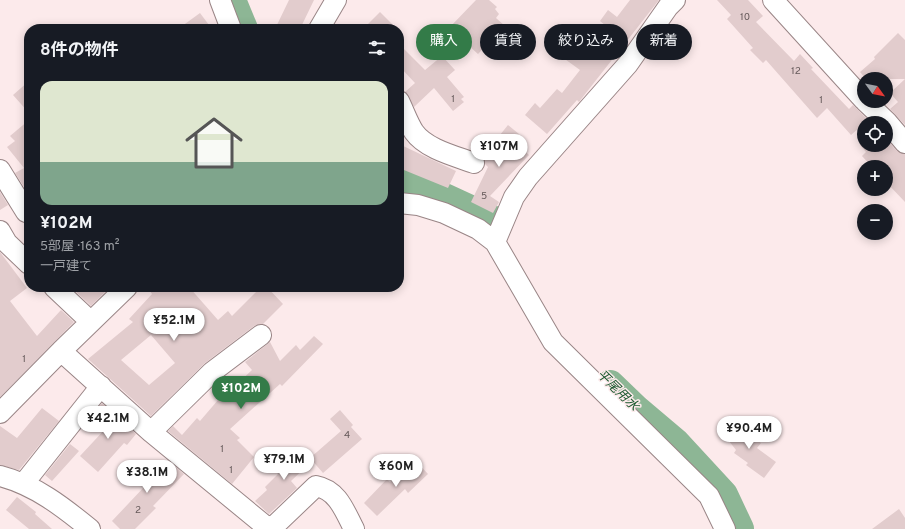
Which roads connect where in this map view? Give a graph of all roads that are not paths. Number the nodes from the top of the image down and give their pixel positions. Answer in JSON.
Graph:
{"nodes":[{"id":1,"x":220,"y":0,"type":"edge"},
{"id":2,"x":336,"y":0,"type":"edge"},
{"id":3,"x":675,"y":0,"type":"edge"},
{"id":4,"x":773,"y":0,"type":"edge"},
{"id":5,"x":229,"y":24,"type":"edge"},
{"id":6,"x":322,"y":24,"type":"edge"},
{"id":7,"x":857,"y":93,"type":"edge"},
{"id":8,"x":872,"y":108,"type":"edge"},
{"id":9,"x":404,"y":111,"type":"edge"},
{"id":10,"x":905,"y":143,"type":"edge"},
{"id":11,"x":474,"y":163,"type":"dead end"},
{"id":12,"x":0,"y":170,"type":"edge"},
{"id":13,"x":404,"y":204,"type":"edge"},
{"id":14,"x":24,"y":206,"type":"edge"},
{"id":15,"x":24,"y":213,"type":"edge"},
{"id":16,"x":0,"y":226,"type":"edge"},
{"id":17,"x":0,"y":231,"type":"edge"},
{"id":18,"x":495,"y":242,"type":"junction"},
{"id":19,"x":24,"y":259,"type":"edge"},
{"id":20,"x":59,"y":292,"type":"edge"},
{"id":21,"x":122,"y":292,"type":"edge"},
{"id":22,"x":91,"y":322,"type":"junction"},
{"id":23,"x":262,"y":335,"type":"dead end"},
{"id":24,"x":61,"y":351,"type":"junction"},
{"id":25,"x":100,"y":386,"type":"junction"},
{"id":26,"x":0,"y":413,"type":"edge"},
{"id":27,"x":151,"y":432,"type":"junction"},
{"id":28,"x":0,"y":476,"type":"edge"},
{"id":29,"x":24,"y":483,"type":"junction"},
{"id":30,"x":90,"y":529,"type":"edge"},
{"id":31,"x":270,"y":529,"type":"edge"},
{"id":32,"x":354,"y":529,"type":"edge"},
{"id":33,"x":725,"y":529,"type":"edge"}],
"edges":[{"from":1,"to":5,"type":"street"},
{"from":2,"to":6,"type":"street"},
{"from":3,"to":18,"type":"street"},
{"from":4,"to":7,"type":"street"},
{"from":8,"to":10,"type":"street"},
{"from":9,"to":11,"type":"street"},
{"from":12,"to":14,"type":"street"},
{"from":13,"to":18,"type":"street"},
{"from":15,"to":16,"type":"street"},
{"from":17,"to":19,"type":"street"},
{"from":18,"to":33,"type":"street"},
{"from":20,"to":22,"type":"street"},
{"from":21,"to":22,"type":"street"},
{"from":22,"to":24,"type":"street"},
{"from":23,"to":27,"type":"street"},
{"from":24,"to":25,"type":"street"},
{"from":24,"to":26,"type":"street"},
{"from":25,"to":27,"type":"street"},
{"from":25,"to":29,"type":"street"},
{"from":27,"to":31,"type":"street"},
{"from":28,"to":29,"type":"street"},
{"from":29,"to":30,"type":"street"},
{"from":31,"to":32,"type":"street"}]}
